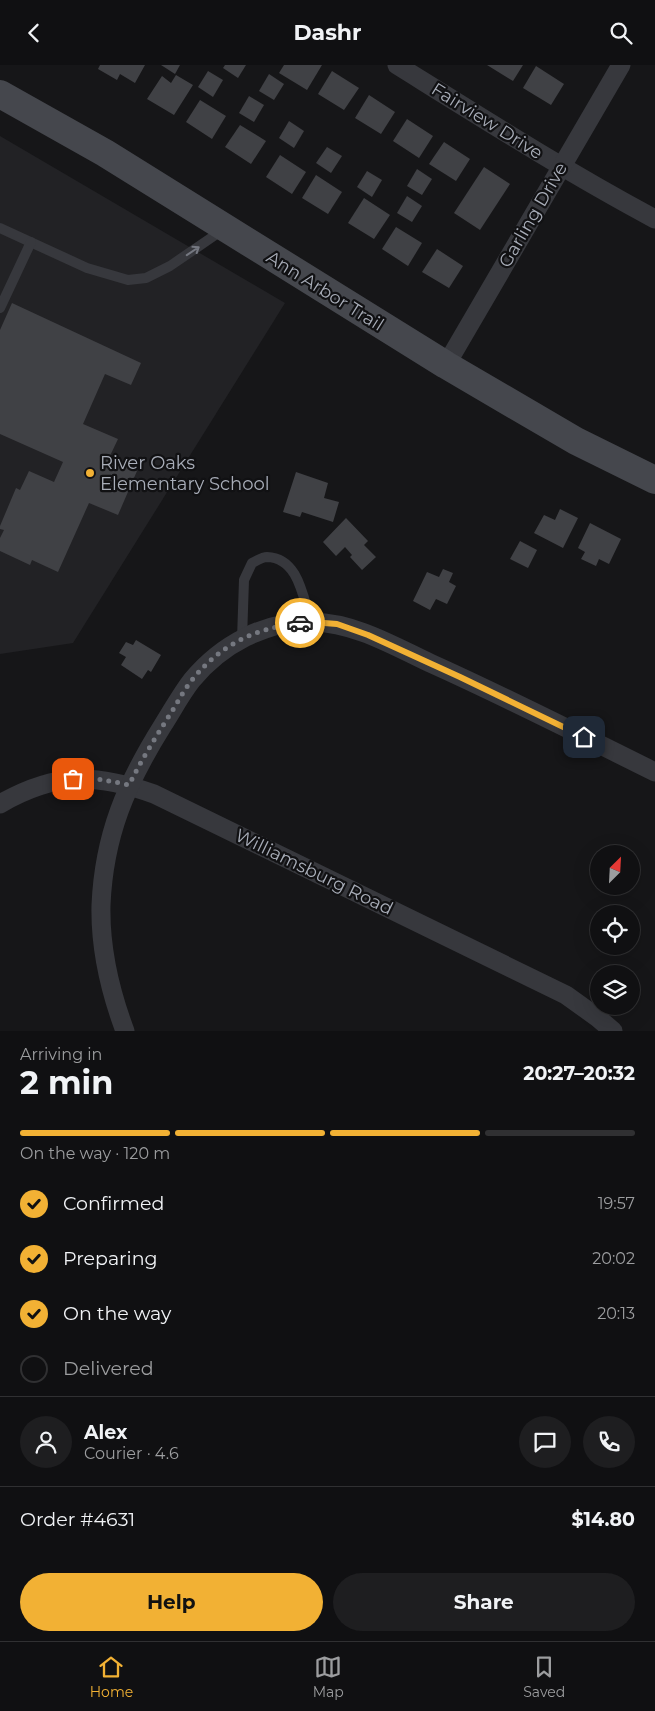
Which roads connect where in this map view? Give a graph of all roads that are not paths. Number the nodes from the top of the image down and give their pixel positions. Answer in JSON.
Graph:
{"nodes":[{"id":1,"x":397,"y":65,"type":"edge"},
{"id":2,"x":621,"y":65,"type":"edge"},
{"id":3,"x":0,"y":93,"type":"edge"},
{"id":4,"x":561,"y":167,"type":"junction"},
{"id":5,"x":655,"y":219,"type":"edge"},
{"id":6,"x":0,"y":228,"type":"edge"},
{"id":7,"x":225,"y":228,"type":"junction"},
{"id":8,"x":31,"y":242,"type":"junction"},
{"id":9,"x":0,"y":308,"type":"edge"},
{"id":10,"x":446,"y":365,"type":"junction"},
{"id":11,"x":655,"y":480,"type":"edge"},
{"id":12,"x":311,"y":622,"type":"junction"},
{"id":13,"x":242,"y":639,"type":"junction"},
{"id":14,"x":655,"y":772,"type":"edge"},
{"id":15,"x":129,"y":785,"type":"junction"},
{"id":16,"x":0,"y":804,"type":"edge"},
{"id":17,"x":126,"y":1031,"type":"edge"},
{"id":18,"x":613,"y":1031,"type":"edge"}],
"edges":[{"from":1,"to":4,"type":"street","name":"Fairview Drive"},
{"from":2,"to":4,"type":"street","name":"Garling Drive"},
{"from":3,"to":7,"type":"street","name":"Ann Arbor Trail"},
{"from":4,"to":5,"type":"street","name":"Fairview Drive"},
{"from":4,"to":10,"type":"street","name":"Garling Drive"},
{"from":6,"to":8,"type":"lane"},
{"from":8,"to":7,"type":"lane","one_way":true},
{"from":7,"to":10,"type":"street","name":"Ann Arbor Trail"},
{"from":8,"to":9,"type":"lane"},
{"from":10,"to":11,"type":"street","name":"Ann Arbor Trail"},
{"from":12,"to":13,"type":"street"},
{"from":12,"to":13,"type":"lane"},
{"from":12,"to":14,"type":"street"},
{"from":13,"to":15,"type":"street"},
{"from":15,"to":16,"type":"street","name":"Williamsburg Road"},
{"from":15,"to":17,"type":"street"},
{"from":15,"to":18,"type":"street","name":"Williamsburg Road"}]}
